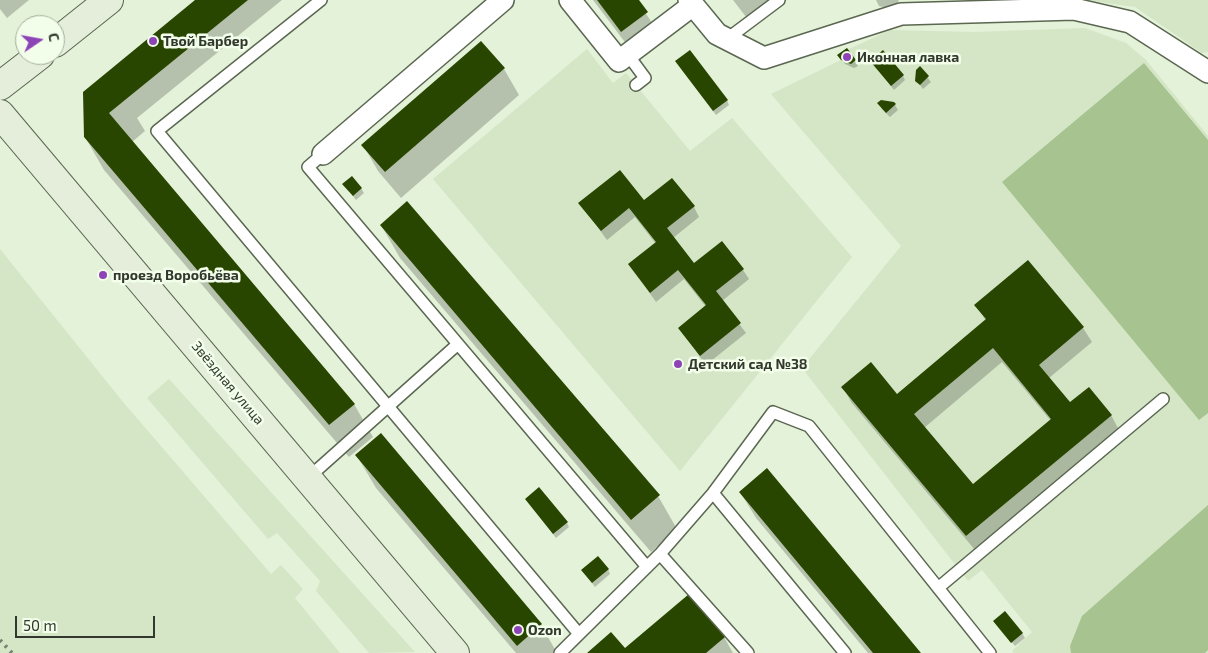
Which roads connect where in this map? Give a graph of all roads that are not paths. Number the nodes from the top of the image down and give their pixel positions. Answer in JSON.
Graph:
{"nodes":[{"id":1,"x":109,"y":0,"type":"edge"},
{"id":2,"x":321,"y":0,"type":"edge"},
{"id":3,"x":503,"y":0,"type":"edge"},
{"id":4,"x":570,"y":0,"type":"edge"},
{"id":5,"x":779,"y":0,"type":"edge"},
{"id":6,"x":691,"y":2,"type":"edge"},
{"id":7,"x":1039,"y":5,"type":"edge"},
{"id":8,"x":982,"y":6,"type":"edge"},
{"id":9,"x":65,"y":35,"type":"edge"},
{"id":10,"x":727,"y":39,"type":"junction"},
{"id":11,"x":628,"y":55,"type":"junction"},
{"id":12,"x":27,"y":65,"type":"edge"},
{"id":13,"x":1206,"y":68,"type":"edge"},
{"id":14,"x":636,"y":85,"type":"dead end"},
{"id":15,"x":0,"y":86,"type":"edge"},
{"id":16,"x":0,"y":114,"type":"edge"},
{"id":17,"x":323,"y":154,"type":"joint"},
{"id":18,"x":458,"y":344,"type":"junction"},
{"id":19,"x":1163,"y":399,"type":"dead end"},
{"id":20,"x":388,"y":406,"type":"junction"},
{"id":21,"x":308,"y":478,"type":"junction"},
{"id":22,"x":713,"y":493,"type":"junction"},
{"id":23,"x":660,"y":554,"type":"junction"},
{"id":24,"x":647,"y":567,"type":"junction"},
{"id":25,"x":938,"y":588,"type":"junction"},
{"id":26,"x":579,"y":634,"type":"junction"},
{"id":27,"x":455,"y":653,"type":"edge"},
{"id":28,"x":560,"y":653,"type":"edge"},
{"id":29,"x":748,"y":653,"type":"edge"},
{"id":30,"x":845,"y":653,"type":"edge"},
{"id":31,"x":990,"y":653,"type":"edge"}],
"edges":[{"from":1,"to":9,"type":"main road"},
{"from":2,"to":20,"type":"lane"},
{"from":3,"to":17,"type":"street"},
{"from":4,"to":11,"type":"street"},
{"from":5,"to":10,"type":"lane"},
{"from":6,"to":10,"type":"street"},
{"from":6,"to":11,"type":"street"},
{"from":7,"to":8,"type":"street"},
{"from":7,"to":13,"type":"street"},
{"from":8,"to":10,"type":"street"},
{"from":11,"to":14,"type":"lane"},
{"from":12,"to":15,"type":"main road"},
{"from":16,"to":21,"type":"main road","name":"Звёздная улица"},
{"from":17,"to":18,"type":"lane"},
{"from":18,"to":20,"type":"lane"},
{"from":18,"to":24,"type":"lane"},
{"from":19,"to":25,"type":"lane"},
{"from":20,"to":21,"type":"lane"},
{"from":20,"to":26,"type":"lane"},
{"from":21,"to":27,"type":"main road","name":"Звёздная улица"},
{"from":22,"to":23,"type":"lane"},
{"from":22,"to":25,"type":"lane"},
{"from":22,"to":30,"type":"lane"},
{"from":23,"to":24,"type":"lane"},
{"from":23,"to":29,"type":"lane"},
{"from":24,"to":26,"type":"lane"},
{"from":25,"to":31,"type":"lane"},
{"from":26,"to":28,"type":"lane"}]}
